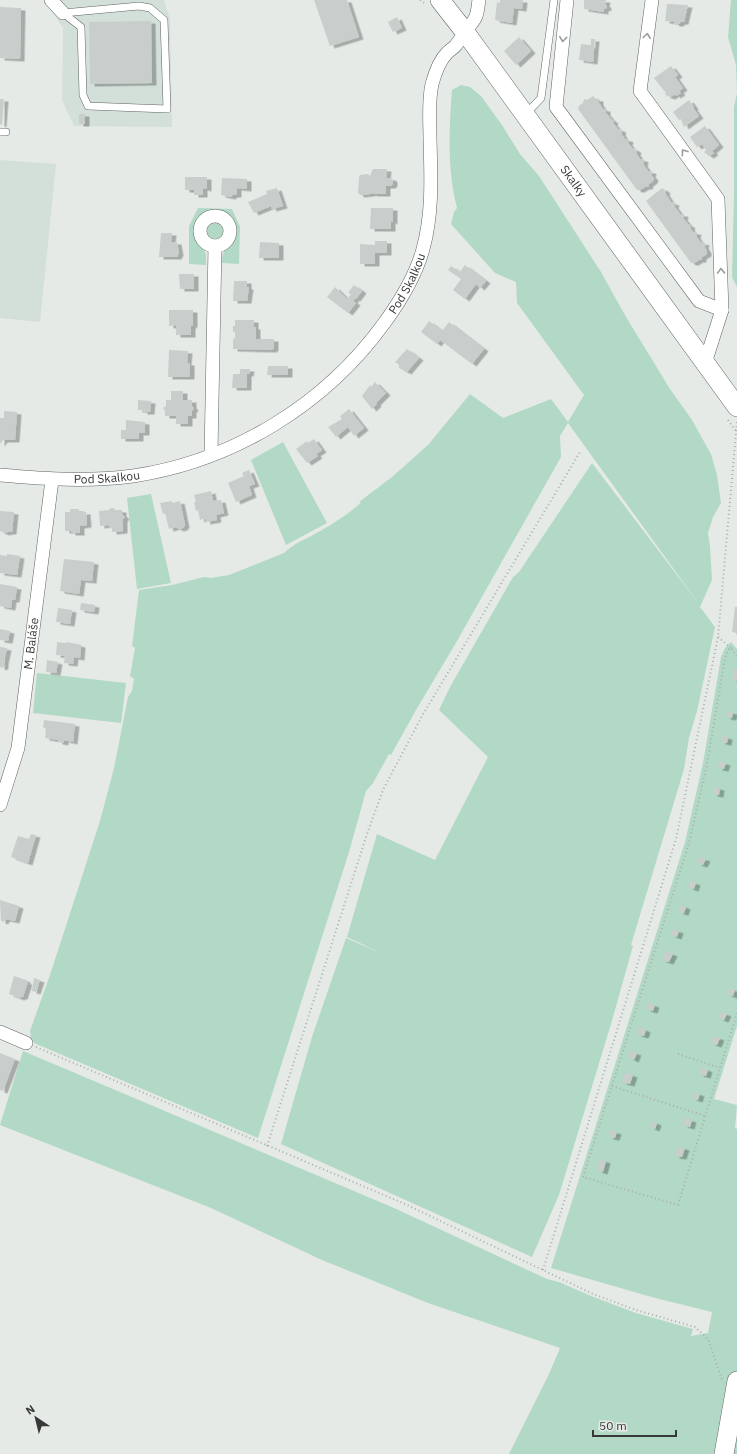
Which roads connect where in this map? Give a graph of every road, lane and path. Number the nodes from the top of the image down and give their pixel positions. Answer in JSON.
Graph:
{"nodes":[{"id":1,"x":51,"y":0,"type":"edge"},
{"id":2,"x":440,"y":0,"type":"edge"},
{"id":3,"x":478,"y":0,"type":"edge"},
{"id":4,"x":554,"y":0,"type":"edge"},
{"id":5,"x":567,"y":0,"type":"edge"},
{"id":6,"x":652,"y":0,"type":"edge"},
{"id":7,"x":63,"y":13,"type":"junction"},
{"id":8,"x":465,"y":32,"type":"junction"},
{"id":9,"x":525,"y":115,"type":"junction"},
{"id":10,"x":215,"y":246,"type":"dead end"},
{"id":11,"x":722,"y":310,"type":"junction"},
{"id":12,"x":705,"y":363,"type":"junction"},
{"id":13,"x":737,"y":407,"type":"edge"},
{"id":14,"x":580,"y":452,"type":"dead end"},
{"id":15,"x":212,"y":454,"type":"junction"},
{"id":16,"x":0,"y":475,"type":"edge"},
{"id":17,"x":52,"y":480,"type":"junction"},
{"id":18,"x":718,"y":637,"type":"junction"},
{"id":19,"x":731,"y":648,"type":"junction"},
{"id":20,"x":737,"y":656,"type":"edge"},
{"id":21,"x":0,"y":805,"type":"edge"},
{"id":22,"x":737,"y":1013,"type":"edge"},
{"id":23,"x":0,"y":1032,"type":"edge"},
{"id":24,"x":26,"y":1043,"type":"joint"},
{"id":25,"x":678,"y":1054,"type":"dead end"},
{"id":26,"x":720,"y":1068,"type":"junction"},
{"id":27,"x":612,"y":1086,"type":"junction"},
{"id":28,"x":705,"y":1116,"type":"junction"},
{"id":29,"x":267,"y":1146,"type":"junction"},
{"id":30,"x":543,"y":1270,"type":"junction"},
{"id":31,"x":736,"y":1388,"type":"edge"},
{"id":32,"x":724,"y":1454,"type":"edge"}],
"edges":[{"from":1,"to":7,"type":"street"},
{"from":2,"to":8,"type":"street","name":"Skalky"},
{"from":3,"to":8,"type":"street","name":"Pod Skalkou"},
{"from":4,"to":9,"type":"lane"},
{"from":5,"to":11,"type":"street","one_way":true},
{"from":11,"to":6,"type":"street","one_way":true},
{"from":7,"to":7,"type":"lane"},
{"from":8,"to":9,"type":"street","name":"Skalky"},
{"from":8,"to":15,"type":"street","name":"Pod Skalkou"},
{"from":9,"to":12,"type":"street","name":"Skalky"},
{"from":10,"to":15,"type":"street"},
{"from":11,"to":12,"type":"street"},
{"from":12,"to":13,"type":"street","name":"Skalky"},
{"from":13,"to":18,"type":"path"},
{"from":14,"to":29,"type":"path"},
{"from":15,"to":17,"type":"street","name":"Pod Skalkou"},
{"from":16,"to":17,"type":"street","name":"Pod Skalkou"},
{"from":17,"to":21,"type":"street","name":"M. Baláše"},
{"from":18,"to":19,"type":"path"},
{"from":18,"to":30,"type":"path"},
{"from":19,"to":20,"type":"path"},
{"from":19,"to":27,"type":"path"},
{"from":22,"to":26,"type":"path"},
{"from":23,"to":24,"type":"street"},
{"from":24,"to":29,"type":"path"},
{"from":25,"to":26,"type":"path"},
{"from":26,"to":28,"type":"path"},
{"from":27,"to":28,"type":"path"},
{"from":27,"to":28,"type":"path"},
{"from":29,"to":30,"type":"path"},
{"from":30,"to":31,"type":"path"},
{"from":31,"to":32,"type":"street"}]}
